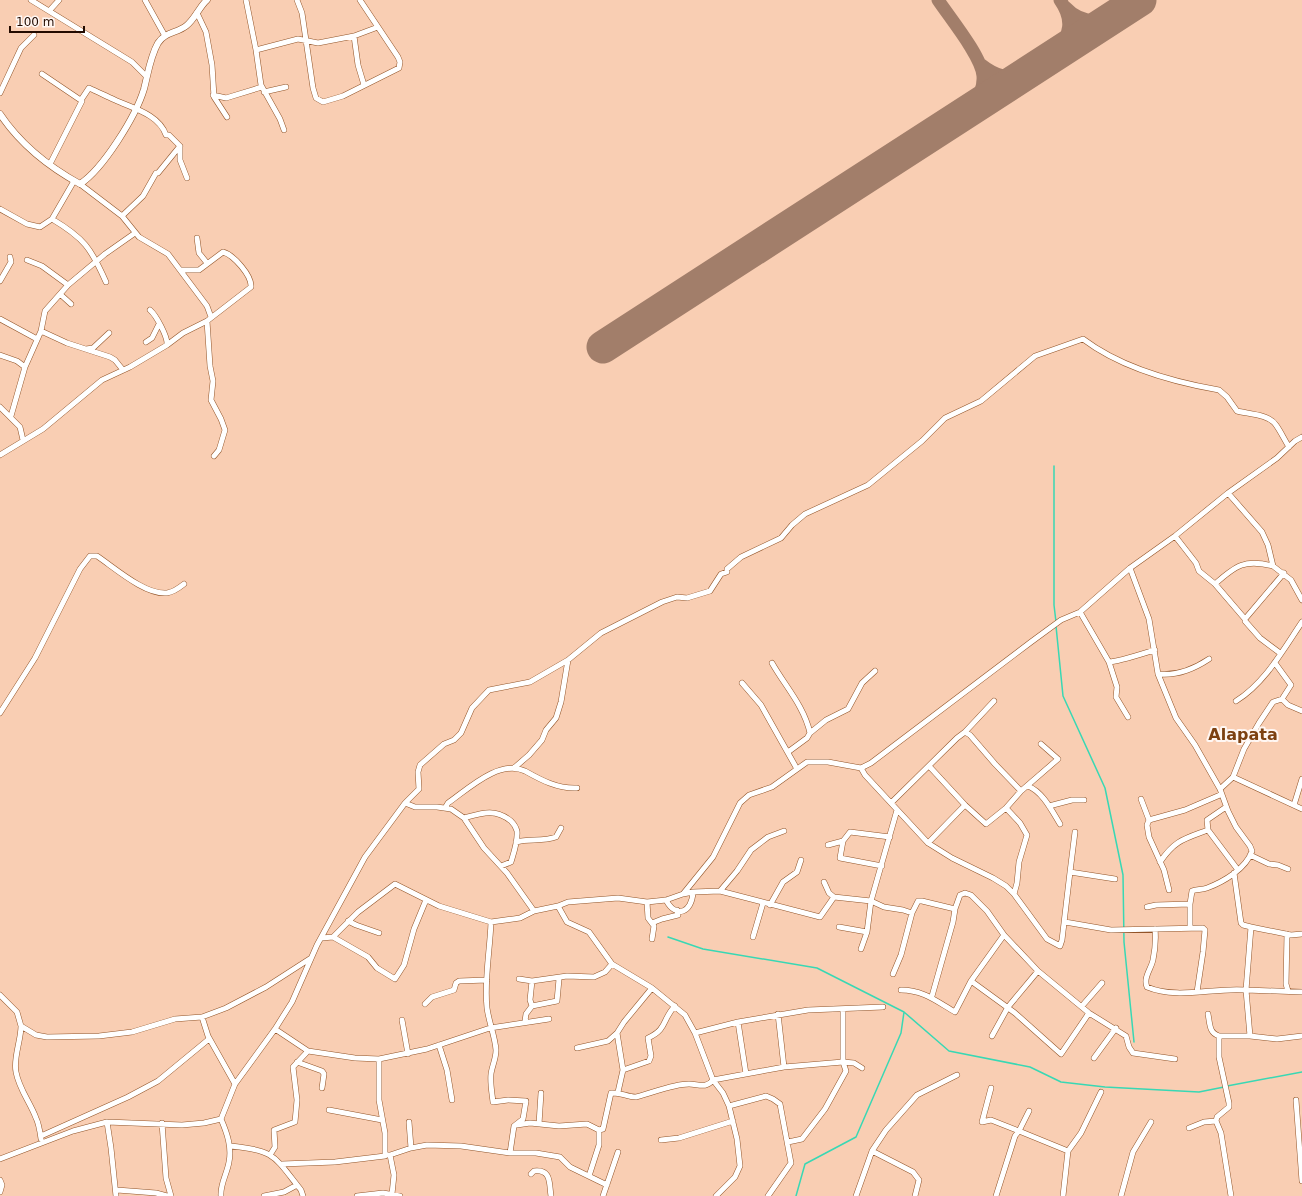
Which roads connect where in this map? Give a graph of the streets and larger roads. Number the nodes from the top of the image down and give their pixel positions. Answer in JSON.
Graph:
{"nodes":[{"id":1,"x":31,"y":0,"type":"edge"},
{"id":2,"x":59,"y":0,"type":"edge"},
{"id":3,"x":145,"y":0,"type":"edge"},
{"id":4,"x":246,"y":0,"type":"edge"},
{"id":5,"x":297,"y":0,"type":"edge"},
{"id":6,"x":360,"y":0,"type":"edge"},
{"id":7,"x":203,"y":1,"type":"edge"},
{"id":8,"x":50,"y":10,"type":"junction"},
{"id":9,"x":197,"y":13,"type":"junction"},
{"id":10,"x":378,"y":27,"type":"junction"},
{"id":11,"x":34,"y":35,"type":"dead end"},
{"id":12,"x":165,"y":36,"type":"junction"},
{"id":13,"x":354,"y":36,"type":"junction"},
{"id":14,"x":305,"y":42,"type":"junction"},
{"id":15,"x":256,"y":50,"type":"junction"},
{"id":16,"x":42,"y":74,"type":"dead end"},
{"id":17,"x":146,"y":76,"type":"junction"},
{"id":18,"x":364,"y":85,"type":"junction"},
{"id":19,"x":286,"y":87,"type":"dead end"},
{"id":20,"x":263,"y":90,"type":"junction"},
{"id":21,"x":0,"y":93,"type":"edge"},
{"id":22,"x":213,"y":95,"type":"junction"},
{"id":23,"x":81,"y":100,"type":"junction"},
{"id":24,"x":136,"y":108,"type":"junction"},
{"id":25,"x":0,"y":114,"type":"edge"},
{"id":26,"x":227,"y":117,"type":"dead end"},
{"id":27,"x":284,"y":130,"type":"dead end"},
{"id":28,"x":180,"y":146,"type":"junction"},
{"id":29,"x":50,"y":164,"type":"junction"},
{"id":30,"x":187,"y":178,"type":"dead end"},
{"id":31,"x":89,"y":179,"type":"junction"},
{"id":32,"x":74,"y":181,"type":"junction"},
{"id":33,"x":80,"y":184,"type":"junction"},
{"id":34,"x":89,"y":189,"type":"junction"},
{"id":35,"x":0,"y":210,"type":"edge"},
{"id":36,"x":122,"y":216,"type":"junction"},
{"id":37,"x":52,"y":218,"type":"junction"},
{"id":38,"x":135,"y":233,"type":"junction"},
{"id":39,"x":197,"y":238,"type":"dead end"},
{"id":40,"x":10,"y":257,"type":"dead end"},
{"id":41,"x":27,"y":260,"type":"dead end"},
{"id":42,"x":96,"y":260,"type":"junction"},
{"id":43,"x":207,"y":263,"type":"junction"},
{"id":44,"x":181,"y":270,"type":"junction"},
{"id":45,"x":0,"y":281,"type":"edge"},
{"id":46,"x":106,"y":282,"type":"dead end"},
{"id":47,"x":68,"y":285,"type":"junction"},
{"id":48,"x":60,"y":294,"type":"junction"},
{"id":49,"x":71,"y":304,"type":"dead end"},
{"id":50,"x":150,"y":310,"type":"dead end"},
{"id":51,"x":0,"y":319,"type":"edge"},
{"id":52,"x":209,"y":319,"type":"junction"},
{"id":53,"x":159,"y":324,"type":"junction"},
{"id":54,"x":41,"y":331,"type":"junction"},
{"id":55,"x":109,"y":333,"type":"dead end"},
{"id":56,"x":37,"y":339,"type":"junction"},
{"id":57,"x":146,"y":342,"type":"dead end"},
{"id":58,"x":167,"y":345,"type":"junction"},
{"id":59,"x":83,"y":349,"type":"junction"},
{"id":60,"x":0,"y":355,"type":"edge"},
{"id":61,"x":25,"y":367,"type":"junction"},
{"id":62,"x":123,"y":370,"type":"junction"},
{"id":63,"x":0,"y":407,"type":"edge"},
{"id":64,"x":11,"y":416,"type":"junction"},
{"id":65,"x":1302,"y":437,"type":"edge"},
{"id":66,"x":23,"y":440,"type":"junction"},
{"id":67,"x":1289,"y":446,"type":"junction"},
{"id":68,"x":0,"y":455,"type":"edge"},
{"id":69,"x":214,"y":456,"type":"dead end"},
{"id":70,"x":1228,"y":493,"type":"junction"},
{"id":71,"x":1175,"y":536,"type":"junction"},
{"id":72,"x":1273,"y":566,"type":"junction"},
{"id":73,"x":1130,"y":568,"type":"junction"},
{"id":74,"x":1284,"y":574,"type":"junction"},
{"id":75,"x":184,"y":584,"type":"dead end"},
{"id":76,"x":1215,"y":584,"type":"junction"},
{"id":77,"x":1302,"y":600,"type":"edge"},
{"id":78,"x":1080,"y":612,"type":"junction"},
{"id":79,"x":1245,"y":619,"type":"junction"},
{"id":80,"x":1302,"y":622,"type":"edge"},
{"id":81,"x":1155,"y":650,"type":"junction"},
{"id":82,"x":1280,"y":653,"type":"junction"},
{"id":83,"x":1209,"y":658,"type":"dead end"},
{"id":84,"x":568,"y":660,"type":"junction"},
{"id":85,"x":1109,"y":662,"type":"junction"},
{"id":86,"x":772,"y":663,"type":"dead end"},
{"id":87,"x":1275,"y":663,"type":"junction"},
{"id":88,"x":875,"y":670,"type":"dead end"},
{"id":89,"x":1158,"y":674,"type":"junction"},
{"id":90,"x":742,"y":683,"type":"dead end"},
{"id":91,"x":1282,"y":699,"type":"junction"},
{"id":92,"x":994,"y":701,"type":"dead end"},
{"id":93,"x":1236,"y":701,"type":"dead end"},
{"id":94,"x":1302,"y":711,"type":"edge"},
{"id":95,"x":0,"y":713,"type":"edge"},
{"id":96,"x":1128,"y":717,"type":"dead end"},
{"id":97,"x":965,"y":732,"type":"junction"},
{"id":98,"x":810,"y":733,"type":"junction"},
{"id":99,"x":1042,"y":744,"type":"dead end"},
{"id":100,"x":788,"y":752,"type":"junction"},
{"id":101,"x":929,"y":766,"type":"junction"},
{"id":102,"x":514,"y":768,"type":"junction"},
{"id":103,"x":861,"y":768,"type":"junction"},
{"id":104,"x":797,"y":769,"type":"junction"},
{"id":105,"x":1233,"y":777,"type":"junction"},
{"id":106,"x":1302,"y":779,"type":"edge"},
{"id":107,"x":1028,"y":786,"type":"junction"},
{"id":108,"x":577,"y":788,"type":"dead end"},
{"id":109,"x":1220,"y":789,"type":"junction"},
{"id":110,"x":1021,"y":791,"type":"junction"},
{"id":111,"x":1220,"y":795,"type":"junction"},
{"id":112,"x":1141,"y":799,"type":"dead end"},
{"id":113,"x":1084,"y":800,"type":"dead end"},
{"id":114,"x":405,"y":803,"type":"junction"},
{"id":115,"x":891,"y":803,"type":"junction"},
{"id":116,"x":965,"y":805,"type":"junction"},
{"id":117,"x":1294,"y":805,"type":"junction"},
{"id":118,"x":1049,"y":806,"type":"junction"},
{"id":119,"x":1226,"y":807,"type":"junction"},
{"id":120,"x":445,"y":808,"type":"junction"},
{"id":121,"x":1006,"y":808,"type":"junction"},
{"id":122,"x":1302,"y":809,"type":"edge"},
{"id":123,"x":897,"y":810,"type":"junction"},
{"id":124,"x":464,"y":818,"type":"junction"},
{"id":125,"x":1149,"y":820,"type":"junction"},
{"id":126,"x":1060,"y":824,"type":"dead end"},
{"id":127,"x":561,"y":828,"type":"dead end"},
{"id":128,"x":1208,"y":830,"type":"junction"},
{"id":129,"x":784,"y":831,"type":"dead end"},
{"id":130,"x":1075,"y":832,"type":"dead end"},
{"id":131,"x":890,"y":837,"type":"junction"},
{"id":132,"x":843,"y":841,"type":"junction"},
{"id":133,"x":516,"y":842,"type":"junction"},
{"id":134,"x":928,"y":843,"type":"junction"},
{"id":135,"x":828,"y":845,"type":"dead end"},
{"id":136,"x":1250,"y":855,"type":"junction"},
{"id":137,"x":801,"y":860,"type":"dead end"},
{"id":138,"x":1160,"y":862,"type":"junction"},
{"id":139,"x":501,"y":866,"type":"junction"},
{"id":140,"x":882,"y":866,"type":"junction"},
{"id":141,"x":1288,"y":869,"type":"dead end"},
{"id":142,"x":1236,"y":871,"type":"junction"},
{"id":143,"x":1070,"y":872,"type":"junction"},
{"id":144,"x":1115,"y":879,"type":"dead end"},
{"id":145,"x":824,"y":882,"type":"dead end"},
{"id":146,"x":1169,"y":890,"type":"dead end"},
{"id":147,"x":720,"y":891,"type":"junction"},
{"id":148,"x":693,"y":892,"type":"junction"},
{"id":149,"x":683,"y":894,"type":"junction"},
{"id":150,"x":1014,"y":894,"type":"junction"},
{"id":151,"x":834,"y":897,"type":"junction"},
{"id":152,"x":426,"y":900,"type":"junction"},
{"id":153,"x":666,"y":900,"type":"junction"},
{"id":154,"x":871,"y":901,"type":"junction"},
{"id":155,"x":647,"y":902,"type":"junction"},
{"id":156,"x":763,"y":903,"type":"junction"},
{"id":157,"x":1190,"y":904,"type":"junction"},
{"id":158,"x":770,"y":905,"type":"junction"},
{"id":159,"x":558,"y":906,"type":"junction"},
{"id":160,"x":1148,"y":907,"type":"dead end"},
{"id":161,"x":955,"y":909,"type":"junction"},
{"id":162,"x":677,"y":910,"type":"junction"},
{"id":163,"x":534,"y":911,"type":"junction"},
{"id":164,"x":912,"y":913,"type":"junction"},
{"id":165,"x":348,"y":920,"type":"junction"},
{"id":166,"x":491,"y":922,"type":"junction"},
{"id":167,"x":1065,"y":922,"type":"junction"},
{"id":168,"x":652,"y":923,"type":"junction"},
{"id":169,"x":839,"y":927,"type":"dead end"},
{"id":170,"x":1251,"y":927,"type":"junction"},
{"id":171,"x":1190,"y":928,"type":"junction"},
{"id":172,"x":1155,"y":929,"type":"junction"},
{"id":173,"x":867,"y":932,"type":"junction"},
{"id":174,"x":379,"y":933,"type":"dead end"},
{"id":175,"x":1287,"y":934,"type":"junction"},
{"id":176,"x":1302,"y":934,"type":"edge"},
{"id":177,"x":1004,"y":935,"type":"junction"},
{"id":178,"x":333,"y":937,"type":"junction"},
{"id":179,"x":753,"y":937,"type":"dead end"},
{"id":180,"x":322,"y":938,"type":"junction"},
{"id":181,"x":652,"y":939,"type":"dead end"},
{"id":182,"x":861,"y":949,"type":"dead end"},
{"id":183,"x":311,"y":958,"type":"junction"},
{"id":184,"x":612,"y":964,"type":"junction"},
{"id":185,"x":1038,"y":971,"type":"junction"},
{"id":186,"x":893,"y":974,"type":"dead end"},
{"id":187,"x":559,"y":978,"type":"junction"},
{"id":188,"x":520,"y":979,"type":"dead end"},
{"id":189,"x":487,"y":980,"type":"junction"},
{"id":190,"x":532,"y":981,"type":"junction"},
{"id":191,"x":971,"y":981,"type":"junction"},
{"id":192,"x":1102,"y":983,"type":"dead end"},
{"id":193,"x":652,"y":988,"type":"junction"},
{"id":194,"x":901,"y":990,"type":"dead end"},
{"id":195,"x":1246,"y":990,"type":"junction"},
{"id":196,"x":1288,"y":991,"type":"junction"},
{"id":197,"x":1197,"y":992,"type":"junction"},
{"id":198,"x":1302,"y":992,"type":"edge"},
{"id":199,"x":0,"y":995,"type":"edge"},
{"id":200,"x":932,"y":996,"type":"junction"},
{"id":201,"x":425,"y":1004,"type":"dead end"},
{"id":202,"x":532,"y":1006,"type":"junction"},
{"id":203,"x":675,"y":1006,"type":"junction"},
{"id":204,"x":1082,"y":1006,"type":"junction"},
{"id":205,"x":883,"y":1007,"type":"dead end"},
{"id":206,"x":1008,"y":1007,"type":"junction"},
{"id":207,"x":843,"y":1009,"type":"junction"},
{"id":208,"x":1089,"y":1013,"type":"junction"},
{"id":209,"x":778,"y":1014,"type":"junction"},
{"id":210,"x":1208,"y":1014,"type":"dead end"},
{"id":211,"x":202,"y":1018,"type":"junction"},
{"id":212,"x":549,"y":1019,"type":"dead end"},
{"id":213,"x":402,"y":1020,"type":"dead end"},
{"id":214,"x":525,"y":1021,"type":"junction"},
{"id":215,"x":738,"y":1022,"type":"junction"},
{"id":216,"x":21,"y":1026,"type":"junction"},
{"id":217,"x":490,"y":1028,"type":"junction"},
{"id":218,"x":1116,"y":1028,"type":"junction"},
{"id":219,"x":275,"y":1029,"type":"junction"},
{"id":220,"x":617,"y":1033,"type":"junction"},
{"id":221,"x":695,"y":1033,"type":"junction"},
{"id":222,"x":992,"y":1036,"type":"dead end"},
{"id":223,"x":1219,"y":1036,"type":"junction"},
{"id":224,"x":1250,"y":1036,"type":"junction"},
{"id":225,"x":1302,"y":1036,"type":"edge"},
{"id":226,"x":209,"y":1039,"type":"junction"},
{"id":227,"x":439,"y":1045,"type":"junction"},
{"id":228,"x":577,"y":1048,"type":"dead end"},
{"id":229,"x":308,"y":1051,"type":"junction"},
{"id":230,"x":408,"y":1054,"type":"junction"},
{"id":231,"x":1094,"y":1058,"type":"dead end"},
{"id":232,"x":379,"y":1059,"type":"junction"},
{"id":233,"x":1176,"y":1059,"type":"dead end"},
{"id":234,"x":297,"y":1062,"type":"junction"},
{"id":235,"x":843,"y":1062,"type":"junction"},
{"id":236,"x":784,"y":1067,"type":"junction"},
{"id":237,"x":862,"y":1068,"type":"dead end"},
{"id":238,"x":623,"y":1070,"type":"junction"},
{"id":239,"x":746,"y":1074,"type":"junction"},
{"id":240,"x":957,"y":1075,"type":"dead end"},
{"id":241,"x":713,"y":1080,"type":"junction"},
{"id":242,"x":235,"y":1084,"type":"junction"},
{"id":243,"x":322,"y":1088,"type":"dead end"},
{"id":244,"x":991,"y":1088,"type":"dead end"},
{"id":245,"x":618,"y":1092,"type":"junction"},
{"id":246,"x":1101,"y":1092,"type":"dead end"},
{"id":247,"x":541,"y":1093,"type":"dead end"},
{"id":248,"x":452,"y":1100,"type":"dead end"},
{"id":249,"x":1296,"y":1100,"type":"dead end"},
{"id":250,"x":729,"y":1106,"type":"junction"},
{"id":251,"x":329,"y":1110,"type":"dead end"},
{"id":252,"x":1029,"y":1112,"type":"dead end"},
{"id":253,"x":221,"y":1119,"type":"junction"},
{"id":254,"x":382,"y":1120,"type":"junction"},
{"id":255,"x":733,"y":1121,"type":"junction"},
{"id":256,"x":1216,"y":1121,"type":"junction"},
{"id":257,"x":107,"y":1122,"type":"junction"},
{"id":258,"x":409,"y":1122,"type":"dead end"},
{"id":259,"x":1151,"y":1122,"type":"dead end"},
{"id":260,"x":162,"y":1123,"type":"junction"},
{"id":261,"x":539,"y":1124,"type":"junction"},
{"id":262,"x":514,"y":1126,"type":"junction"},
{"id":263,"x":1189,"y":1128,"type":"dead end"},
{"id":264,"x":600,"y":1130,"type":"junction"},
{"id":265,"x":1019,"y":1131,"type":"junction"},
{"id":266,"x":41,"y":1136,"type":"junction"},
{"id":267,"x":661,"y":1140,"type":"dead end"},
{"id":268,"x":42,"y":1142,"type":"junction"},
{"id":269,"x":788,"y":1142,"type":"junction"},
{"id":270,"x":230,"y":1146,"type":"junction"},
{"id":271,"x":410,"y":1148,"type":"junction"},
{"id":272,"x":872,"y":1151,"type":"junction"},
{"id":273,"x":1068,"y":1151,"type":"junction"},
{"id":274,"x":618,"y":1152,"type":"dead end"},
{"id":275,"x":510,"y":1153,"type":"junction"},
{"id":276,"x":270,"y":1155,"type":"junction"},
{"id":277,"x":388,"y":1155,"type":"junction"},
{"id":278,"x":0,"y":1159,"type":"edge"},
{"id":279,"x":282,"y":1164,"type":"junction"},
{"id":280,"x":532,"y":1174,"type":"dead end"},
{"id":281,"x":589,"y":1176,"type":"junction"},
{"id":282,"x":0,"y":1180,"type":"edge"},
{"id":283,"x":1302,"y":1181,"type":"edge"},
{"id":284,"x":297,"y":1185,"type":"junction"},
{"id":285,"x":607,"y":1185,"type":"junction"},
{"id":286,"x":117,"y":1190,"type":"junction"},
{"id":287,"x":0,"y":1192,"type":"edge"},
{"id":288,"x":392,"y":1194,"type":"junction"},
{"id":289,"x":606,"y":1195,"type":"edge"},
{"id":290,"x":116,"y":1196,"type":"edge"},
{"id":291,"x":167,"y":1196,"type":"edge"},
{"id":292,"x":170,"y":1196,"type":"edge"},
{"id":293,"x":221,"y":1196,"type":"edge"},
{"id":294,"x":264,"y":1196,"type":"edge"},
{"id":295,"x":303,"y":1196,"type":"edge"},
{"id":296,"x":358,"y":1196,"type":"edge"},
{"id":297,"x":362,"y":1196,"type":"edge"},
{"id":298,"x":400,"y":1196,"type":"edge"},
{"id":299,"x":551,"y":1196,"type":"edge"},
{"id":300,"x":716,"y":1196,"type":"edge"},
{"id":301,"x":768,"y":1196,"type":"edge"},
{"id":302,"x":856,"y":1196,"type":"edge"},
{"id":303,"x":915,"y":1196,"type":"edge"},
{"id":304,"x":996,"y":1196,"type":"edge"},
{"id":305,"x":1063,"y":1196,"type":"edge"},
{"id":306,"x":1121,"y":1196,"type":"edge"},
{"id":307,"x":1231,"y":1196,"type":"edge"}],
"edges":[{"from":1,"to":8,"type":"street"},
{"from":2,"to":8,"type":"street"},
{"from":3,"to":12,"type":"street"},
{"from":4,"to":15,"type":"street"},
{"from":5,"to":14,"type":"street"},
{"from":6,"to":10,"type":"street"},
{"from":7,"to":9,"type":"street"},
{"from":8,"to":17,"type":"street"},
{"from":9,"to":12,"type":"street"},
{"from":9,"to":22,"type":"street"},
{"from":10,"to":13,"type":"street"},
{"from":10,"to":18,"type":"street"},
{"from":11,"to":21,"type":"street"},
{"from":12,"to":17,"type":"street"},
{"from":13,"to":14,"type":"street"},
{"from":13,"to":18,"type":"street"},
{"from":14,"to":15,"type":"street"},
{"from":14,"to":18,"type":"street"},
{"from":15,"to":20,"type":"street"},
{"from":16,"to":23,"type":"street"},
{"from":17,"to":24,"type":"street"},
{"from":19,"to":20,"type":"street"},
{"from":20,"to":22,"type":"street"},
{"from":20,"to":27,"type":"street"},
{"from":22,"to":26,"type":"street"},
{"from":23,"to":24,"type":"street"},
{"from":23,"to":29,"type":"street"},
{"from":24,"to":28,"type":"street"},
{"from":24,"to":31,"type":"street"},
{"from":25,"to":29,"type":"street"},
{"from":28,"to":30,"type":"street"},
{"from":28,"to":36,"type":"street"},
{"from":29,"to":32,"type":"street"},
{"from":31,"to":33,"type":"street"},
{"from":31,"to":34,"type":"street"},
{"from":32,"to":33,"type":"street"},
{"from":32,"to":37,"type":"street"},
{"from":33,"to":34,"type":"street"},
{"from":34,"to":36,"type":"street"},
{"from":35,"to":37,"type":"street"},
{"from":36,"to":38,"type":"street"},
{"from":37,"to":42,"type":"street"},
{"from":38,"to":42,"type":"street"},
{"from":38,"to":44,"type":"street"},
{"from":39,"to":43,"type":"street"},
{"from":40,"to":45,"type":"street"},
{"from":41,"to":47,"type":"street"},
{"from":42,"to":46,"type":"street"},
{"from":42,"to":47,"type":"street"},
{"from":43,"to":44,"type":"street"},
{"from":43,"to":52,"type":"street"},
{"from":44,"to":52,"type":"street"},
{"from":47,"to":48,"type":"street"},
{"from":48,"to":49,"type":"street"},
{"from":48,"to":54,"type":"street"},
{"from":50,"to":53,"type":"street"},
{"from":51,"to":56,"type":"street"},
{"from":52,"to":58,"type":"street"},
{"from":52,"to":69,"type":"street"},
{"from":53,"to":57,"type":"street"},
{"from":53,"to":58,"type":"street"},
{"from":54,"to":56,"type":"street"},
{"from":54,"to":59,"type":"street"},
{"from":55,"to":59,"type":"street"},
{"from":56,"to":61,"type":"street"},
{"from":58,"to":62,"type":"street"},
{"from":59,"to":62,"type":"street"},
{"from":60,"to":61,"type":"street"},
{"from":61,"to":64,"type":"street"},
{"from":62,"to":66,"type":"street"},
{"from":63,"to":64,"type":"street"},
{"from":64,"to":66,"type":"street"},
{"from":65,"to":67,"type":"street"},
{"from":66,"to":68,"type":"street"},
{"from":67,"to":70,"type":"street"},
{"from":67,"to":84,"type":"street"},
{"from":70,"to":71,"type":"street"},
{"from":70,"to":72,"type":"street"},
{"from":71,"to":73,"type":"street"},
{"from":71,"to":76,"type":"street"},
{"from":72,"to":74,"type":"street"},
{"from":72,"to":76,"type":"street"},
{"from":73,"to":78,"type":"street"},
{"from":73,"to":81,"type":"street"},
{"from":74,"to":77,"type":"street"},
{"from":74,"to":79,"type":"street"},
{"from":75,"to":95,"type":"street"},
{"from":76,"to":79,"type":"street"},
{"from":78,"to":85,"type":"street"},
{"from":78,"to":103,"type":"street"},
{"from":79,"to":82,"type":"street"},
{"from":80,"to":82,"type":"street"},
{"from":81,"to":85,"type":"street"},
{"from":81,"to":89,"type":"street"},
{"from":82,"to":87,"type":"street"},
{"from":83,"to":89,"type":"street"},
{"from":84,"to":102,"type":"street"},
{"from":84,"to":114,"type":"street"},
{"from":85,"to":96,"type":"street"},
{"from":86,"to":98,"type":"street"},
{"from":87,"to":91,"type":"street"},
{"from":87,"to":93,"type":"street"},
{"from":88,"to":98,"type":"street"},
{"from":89,"to":109,"type":"street"},
{"from":90,"to":100,"type":"street"},
{"from":91,"to":94,"type":"street"},
{"from":91,"to":105,"type":"street"},
{"from":92,"to":97,"type":"street"},
{"from":97,"to":101,"type":"street"},
{"from":97,"to":110,"type":"street"},
{"from":98,"to":100,"type":"street"},
{"from":99,"to":107,"type":"street"},
{"from":100,"to":104,"type":"street"},
{"from":101,"to":115,"type":"street"},
{"from":101,"to":116,"type":"street"},
{"from":102,"to":108,"type":"street"},
{"from":102,"to":120,"type":"street"},
{"from":103,"to":104,"type":"street"},
{"from":103,"to":115,"type":"street"},
{"from":104,"to":149,"type":"street"},
{"from":105,"to":109,"type":"street"},
{"from":105,"to":117,"type":"street"},
{"from":106,"to":117,"type":"street"},
{"from":107,"to":110,"type":"street"},
{"from":107,"to":118,"type":"street"},
{"from":109,"to":111,"type":"street"},
{"from":110,"to":121,"type":"street"},
{"from":111,"to":119,"type":"street"},
{"from":111,"to":125,"type":"street"},
{"from":112,"to":125,"type":"street"},
{"from":113,"to":118,"type":"street"},
{"from":114,"to":120,"type":"street"},
{"from":114,"to":180,"type":"street"},
{"from":115,"to":123,"type":"street"},
{"from":116,"to":121,"type":"street"},
{"from":116,"to":134,"type":"street"},
{"from":117,"to":122,"type":"street"},
{"from":118,"to":126,"type":"street"},
{"from":119,"to":128,"type":"street"},
{"from":119,"to":136,"type":"street"},
{"from":120,"to":124,"type":"street"},
{"from":121,"to":150,"type":"street"},
{"from":123,"to":131,"type":"street"},
{"from":123,"to":134,"type":"street"},
{"from":124,"to":133,"type":"street"},
{"from":124,"to":139,"type":"street"},
{"from":125,"to":138,"type":"street"},
{"from":127,"to":133,"type":"street"},
{"from":128,"to":138,"type":"street"},
{"from":128,"to":142,"type":"street"},
{"from":129,"to":147,"type":"street"},
{"from":130,"to":143,"type":"street"},
{"from":131,"to":132,"type":"street"},
{"from":131,"to":140,"type":"street"},
{"from":132,"to":135,"type":"street"},
{"from":132,"to":140,"type":"street"},
{"from":133,"to":139,"type":"street"},
{"from":134,"to":150,"type":"street"},
{"from":136,"to":141,"type":"street"},
{"from":136,"to":142,"type":"street"},
{"from":137,"to":158,"type":"street"},
{"from":138,"to":146,"type":"street"},
{"from":139,"to":163,"type":"street"},
{"from":140,"to":154,"type":"street"},
{"from":142,"to":157,"type":"street"},
{"from":142,"to":170,"type":"street"},
{"from":143,"to":144,"type":"street"},
{"from":143,"to":167,"type":"street"},
{"from":145,"to":151,"type":"street"},
{"from":147,"to":148,"type":"street"},
{"from":147,"to":156,"type":"street"},
{"from":148,"to":149,"type":"street"},
{"from":148,"to":162,"type":"street"},
{"from":149,"to":153,"type":"street"},
{"from":150,"to":167,"type":"street"},
{"from":151,"to":154,"type":"street"},
{"from":151,"to":158,"type":"street"},
{"from":152,"to":165,"type":"street"},
{"from":152,"to":166,"type":"street"},
{"from":152,"to":178,"type":"street"},
{"from":153,"to":155,"type":"street"},
{"from":153,"to":162,"type":"street"},
{"from":154,"to":164,"type":"street"},
{"from":154,"to":173,"type":"street"},
{"from":155,"to":159,"type":"street"},
{"from":155,"to":168,"type":"street"},
{"from":156,"to":158,"type":"street"},
{"from":156,"to":179,"type":"street"},
{"from":157,"to":160,"type":"street"},
{"from":157,"to":171,"type":"street"},
{"from":159,"to":163,"type":"street"},
{"from":159,"to":184,"type":"street"},
{"from":161,"to":164,"type":"street"},
{"from":161,"to":177,"type":"street"},
{"from":161,"to":200,"type":"street"},
{"from":162,"to":168,"type":"street"},
{"from":163,"to":166,"type":"street"},
{"from":164,"to":186,"type":"street"},
{"from":165,"to":174,"type":"street"},
{"from":165,"to":178,"type":"street"},
{"from":166,"to":189,"type":"street"},
{"from":167,"to":172,"type":"street"},
{"from":168,"to":181,"type":"street"},
{"from":169,"to":173,"type":"street"},
{"from":170,"to":175,"type":"street"},
{"from":170,"to":195,"type":"street"},
{"from":171,"to":172,"type":"street"},
{"from":171,"to":197,"type":"street"},
{"from":172,"to":197,"type":"street"},
{"from":173,"to":182,"type":"street"},
{"from":175,"to":176,"type":"street"},
{"from":175,"to":196,"type":"street"},
{"from":177,"to":185,"type":"street"},
{"from":177,"to":191,"type":"street"},
{"from":178,"to":180,"type":"street"},
{"from":180,"to":183,"type":"street"},
{"from":183,"to":211,"type":"street"},
{"from":183,"to":219,"type":"street"},
{"from":184,"to":187,"type":"street"},
{"from":184,"to":193,"type":"street"},
{"from":185,"to":204,"type":"street"},
{"from":185,"to":206,"type":"street"},
{"from":187,"to":190,"type":"street"},
{"from":187,"to":202,"type":"street"},
{"from":188,"to":190,"type":"street"},
{"from":189,"to":201,"type":"street"},
{"from":189,"to":217,"type":"street"},
{"from":190,"to":202,"type":"street"},
{"from":191,"to":200,"type":"street"},
{"from":191,"to":206,"type":"street"},
{"from":192,"to":204,"type":"street"},
{"from":193,"to":203,"type":"street"},
{"from":193,"to":220,"type":"street"},
{"from":194,"to":200,"type":"street"},
{"from":195,"to":196,"type":"street"},
{"from":195,"to":197,"type":"street"},
{"from":195,"to":224,"type":"street"},
{"from":196,"to":198,"type":"street"},
{"from":199,"to":216,"type":"street"},
{"from":202,"to":214,"type":"street"},
{"from":203,"to":221,"type":"street"},
{"from":203,"to":238,"type":"street"},
{"from":204,"to":208,"type":"street"},
{"from":205,"to":207,"type":"street"},
{"from":206,"to":208,"type":"street"},
{"from":206,"to":222,"type":"street"},
{"from":207,"to":209,"type":"street"},
{"from":207,"to":235,"type":"street"},
{"from":208,"to":218,"type":"street"},
{"from":209,"to":215,"type":"street"},
{"from":209,"to":236,"type":"street"},
{"from":210,"to":223,"type":"street"},
{"from":211,"to":216,"type":"street"},
{"from":211,"to":226,"type":"street"},
{"from":212,"to":214,"type":"street"},
{"from":213,"to":230,"type":"street"},
{"from":214,"to":217,"type":"street"},
{"from":215,"to":221,"type":"street"},
{"from":215,"to":239,"type":"street"},
{"from":216,"to":266,"type":"street"},
{"from":217,"to":227,"type":"street"},
{"from":217,"to":262,"type":"street"},
{"from":218,"to":231,"type":"street"},
{"from":218,"to":233,"type":"street"},
{"from":219,"to":229,"type":"street"},
{"from":219,"to":242,"type":"street"},
{"from":220,"to":228,"type":"street"},
{"from":220,"to":238,"type":"street"},
{"from":221,"to":241,"type":"street"},
{"from":223,"to":224,"type":"street"},
{"from":223,"to":256,"type":"street"},
{"from":224,"to":225,"type":"street"},
{"from":226,"to":242,"type":"street"},
{"from":226,"to":266,"type":"street"},
{"from":227,"to":230,"type":"street"},
{"from":227,"to":248,"type":"street"},
{"from":229,"to":232,"type":"street"},
{"from":229,"to":234,"type":"street"},
{"from":230,"to":232,"type":"street"},
{"from":232,"to":254,"type":"street"},
{"from":234,"to":243,"type":"street"},
{"from":234,"to":276,"type":"street"},
{"from":235,"to":236,"type":"street"},
{"from":235,"to":237,"type":"street"},
{"from":235,"to":269,"type":"street"},
{"from":236,"to":239,"type":"street"},
{"from":238,"to":245,"type":"street"},
{"from":239,"to":241,"type":"street"},
{"from":240,"to":272,"type":"street"},
{"from":241,"to":245,"type":"street"},
{"from":241,"to":250,"type":"street"},
{"from":242,"to":253,"type":"street"},
{"from":244,"to":265,"type":"street"},
{"from":245,"to":264,"type":"street"},
{"from":246,"to":273,"type":"street"},
{"from":247,"to":261,"type":"street"},
{"from":249,"to":283,"type":"street"},
{"from":250,"to":255,"type":"street"},
{"from":250,"to":269,"type":"street"},
{"from":251,"to":254,"type":"street"},
{"from":252,"to":265,"type":"street"},
{"from":253,"to":260,"type":"street"},
{"from":253,"to":270,"type":"street"},
{"from":254,"to":277,"type":"street"},
{"from":255,"to":267,"type":"street"},
{"from":255,"to":300,"type":"street"},
{"from":256,"to":263,"type":"street"},
{"from":256,"to":307,"type":"street"},
{"from":257,"to":260,"type":"street"},
{"from":257,"to":268,"type":"street"},
{"from":257,"to":286,"type":"street"},
{"from":258,"to":271,"type":"street"},
{"from":259,"to":306,"type":"street"},
{"from":260,"to":292,"type":"street"},
{"from":261,"to":262,"type":"street"},
{"from":261,"to":264,"type":"street"},
{"from":262,"to":275,"type":"street"},
{"from":264,"to":281,"type":"street"},
{"from":265,"to":273,"type":"street"},
{"from":265,"to":304,"type":"street"},
{"from":266,"to":268,"type":"street"},
{"from":268,"to":278,"type":"street"},
{"from":269,"to":301,"type":"street"},
{"from":270,"to":276,"type":"street"},
{"from":270,"to":293,"type":"street"},
{"from":271,"to":275,"type":"street"},
{"from":271,"to":277,"type":"street"},
{"from":272,"to":302,"type":"street"},
{"from":272,"to":303,"type":"street"},
{"from":273,"to":305,"type":"street"},
{"from":274,"to":285,"type":"street"},
{"from":275,"to":281,"type":"street"},
{"from":276,"to":279,"type":"street"},
{"from":277,"to":279,"type":"street"},
{"from":277,"to":288,"type":"street"},
{"from":279,"to":284,"type":"street"},
{"from":280,"to":299,"type":"street"},
{"from":281,"to":285,"type":"street"},
{"from":282,"to":287,"type":"street"},
{"from":284,"to":294,"type":"street"},
{"from":284,"to":295,"type":"street"},
{"from":285,"to":289,"type":"street"},
{"from":286,"to":290,"type":"street"},
{"from":286,"to":291,"type":"street"},
{"from":288,"to":297,"type":"street"},
{"from":288,"to":298,"type":"street"},
{"from":296,"to":297,"type":"street"}]}
